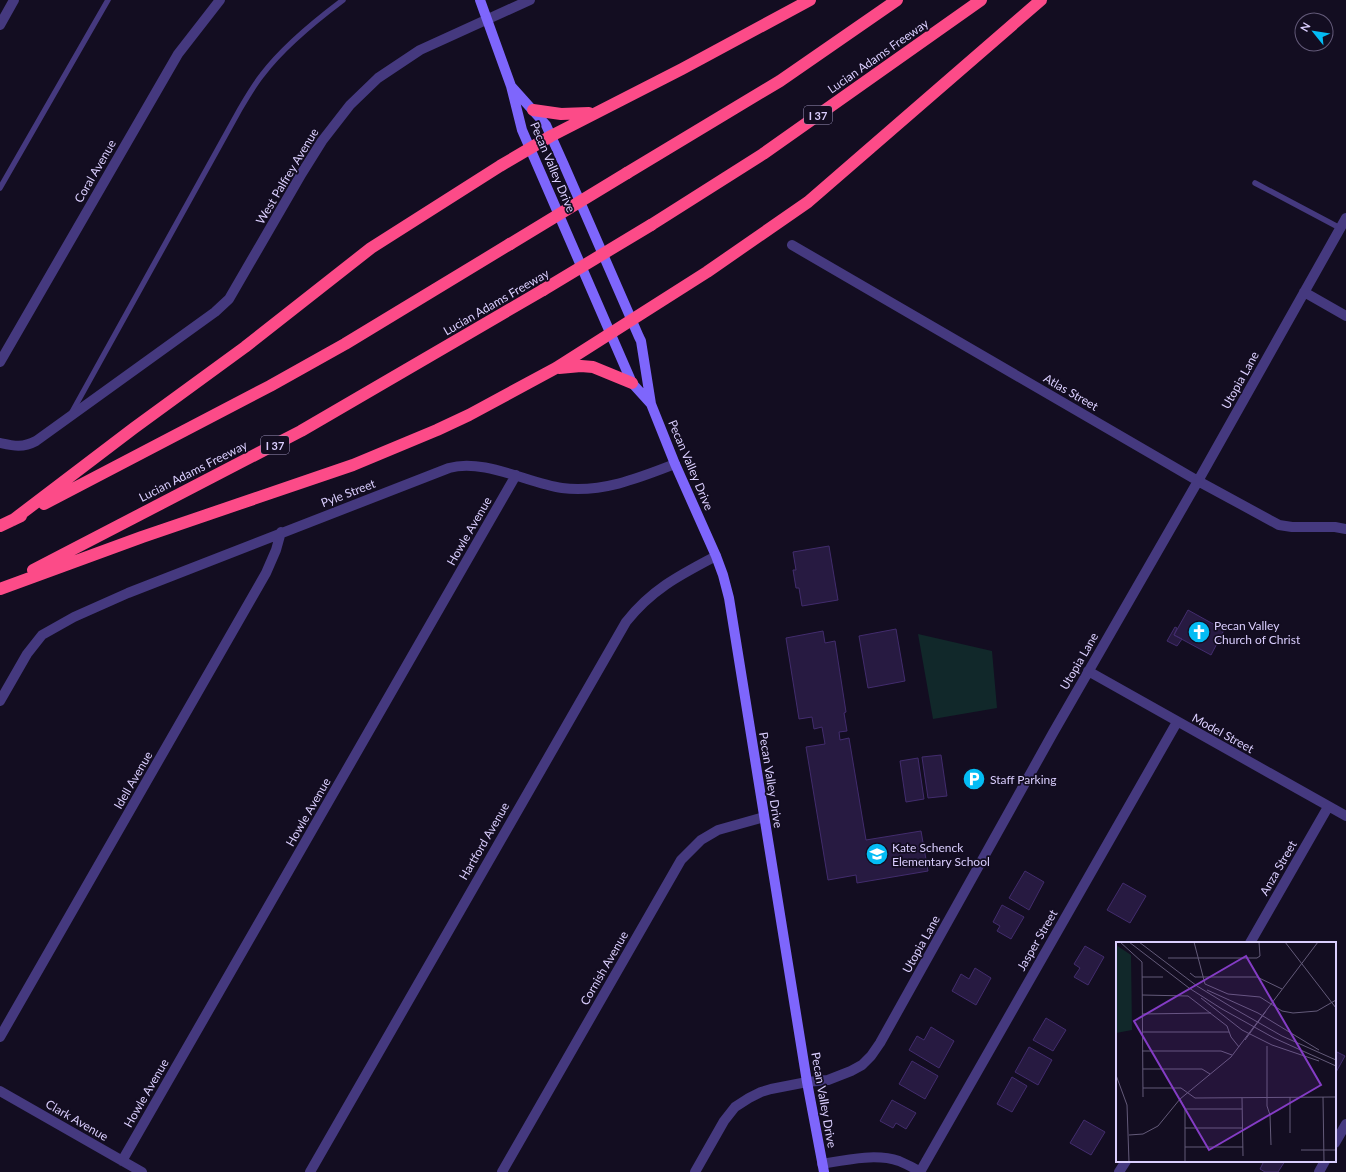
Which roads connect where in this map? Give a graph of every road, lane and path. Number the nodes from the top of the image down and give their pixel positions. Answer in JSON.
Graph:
{"nodes":[{"id":1,"x":14,"y":0,"type":"edge"},
{"id":2,"x":108,"y":0,"type":"edge"},
{"id":3,"x":220,"y":0,"type":"edge"},
{"id":4,"x":343,"y":0,"type":"edge"},
{"id":5,"x":480,"y":0,"type":"edge"},
{"id":6,"x":530,"y":0,"type":"edge"},
{"id":7,"x":810,"y":0,"type":"edge"},
{"id":8,"x":897,"y":0,"type":"edge"},
{"id":9,"x":981,"y":0,"type":"edge"},
{"id":10,"x":1040,"y":0,"type":"edge"},
{"id":11,"x":488,"y":19,"type":"junction"},
{"id":12,"x":0,"y":25,"type":"edge"},
{"id":13,"x":511,"y":86,"type":"junction"},
{"id":14,"x":533,"y":110,"type":"junction"},
{"id":15,"x":596,"y":112,"type":"junction"},
{"id":16,"x":551,"y":136,"type":"junction"},
{"id":17,"x":530,"y":148,"type":"junction"},
{"id":18,"x":1255,"y":183,"type":"dead end"},
{"id":19,"x":0,"y":188,"type":"edge"},
{"id":20,"x":1346,"y":218,"type":"edge"},
{"id":21,"x":1340,"y":228,"type":"junction"},
{"id":22,"x":792,"y":245,"type":"dead end"},
{"id":23,"x":1304,"y":292,"type":"junction"},
{"id":24,"x":1346,"y":316,"type":"edge"},
{"id":25,"x":632,"y":320,"type":"junction"},
{"id":26,"x":610,"y":334,"type":"junction"},
{"id":27,"x":0,"y":362,"type":"edge"},
{"id":28,"x":556,"y":368,"type":"junction"},
{"id":29,"x":632,"y":383,"type":"junction"},
{"id":30,"x":651,"y":404,"type":"junction"},
{"id":31,"x":69,"y":417,"type":"junction"},
{"id":32,"x":0,"y":443,"type":"edge"},
{"id":33,"x":675,"y":464,"type":"junction"},
{"id":34,"x":516,"y":475,"type":"junction"},
{"id":35,"x":1198,"y":481,"type":"junction"},
{"id":36,"x":13,"y":520,"type":"junction"},
{"id":37,"x":0,"y":526,"type":"edge"},
{"id":38,"x":1346,"y":529,"type":"edge"},
{"id":39,"x":281,"y":532,"type":"junction"},
{"id":40,"x":716,"y":556,"type":"junction"},
{"id":41,"x":0,"y":588,"type":"edge"},
{"id":42,"x":1088,"y":671,"type":"junction"},
{"id":43,"x":0,"y":701,"type":"edge"},
{"id":44,"x":1177,"y":722,"type":"junction"},
{"id":45,"x":1328,"y":806,"type":"junction"},
{"id":46,"x":1346,"y":816,"type":"edge"},
{"id":47,"x":764,"y":817,"type":"junction"},
{"id":48,"x":1251,"y":942,"type":"edge"},
{"id":49,"x":0,"y":1037,"type":"edge"},
{"id":50,"x":807,"y":1082,"type":"junction"},
{"id":51,"x":0,"y":1091,"type":"edge"},
{"id":52,"x":1346,"y":1124,"type":"edge"},
{"id":53,"x":1336,"y":1141,"type":"edge"},
{"id":54,"x":122,"y":1161,"type":"junction"},
{"id":55,"x":1125,"y":1162,"type":"edge"},
{"id":56,"x":1324,"y":1162,"type":"edge"},
{"id":57,"x":823,"y":1168,"type":"edge"},
{"id":58,"x":142,"y":1172,"type":"edge"},
{"id":59,"x":310,"y":1172,"type":"edge"},
{"id":60,"x":502,"y":1172,"type":"edge"},
{"id":61,"x":695,"y":1172,"type":"edge"},
{"id":62,"x":921,"y":1172,"type":"edge"},
{"id":63,"x":1120,"y":1172,"type":"edge"},
{"id":64,"x":1319,"y":1172,"type":"edge"}],
"edges":[{"from":1,"to":12,"type":"street"},
{"from":2,"to":19,"type":"lane"},
{"from":3,"to":27,"type":"street","name":"Coral Avenue"},
{"from":4,"to":31,"type":"lane"},
{"from":5,"to":11,"type":"main road","name":"Pecan Valley Drive"},
{"from":6,"to":11,"type":"street","name":"West Palfrey Avenue"},
{"from":7,"to":15,"type":"highway"},
{"from":8,"to":36,"type":"highway","bridge":true},
{"from":9,"to":41,"type":"highway","name":"Lucian Adams Freeway","number":"I 37","bridge":true},
{"from":10,"to":25,"type":"highway"},
{"from":11,"to":13,"type":"main road","name":"Pecan Valley Drive"},
{"from":11,"to":31,"type":"street","name":"West Palfrey Avenue"},
{"from":13,"to":14,"type":"main road","name":"Pecan Valley Drive"},
{"from":13,"to":17,"type":"main road","name":"Pecan Valley Drive"},
{"from":14,"to":15,"type":"highway"},
{"from":14,"to":16,"type":"main road","name":"Pecan Valley Drive"},
{"from":15,"to":16,"type":"highway"},
{"from":16,"to":17,"type":"highway"},
{"from":16,"to":25,"type":"main road","name":"Pecan Valley Drive"},
{"from":17,"to":26,"type":"main road","name":"Pecan Valley Drive"},
{"from":17,"to":36,"type":"highway"},
{"from":18,"to":21,"type":"lane"},
{"from":20,"to":21,"type":"street","name":"Utopia Lane"},
{"from":21,"to":23,"type":"street","name":"Utopia Lane"},
{"from":22,"to":35,"type":"street","name":"Atlas Street"},
{"from":23,"to":24,"type":"street"},
{"from":23,"to":35,"type":"street","name":"Utopia Lane"},
{"from":25,"to":26,"type":"highway"},
{"from":25,"to":30,"type":"main road","name":"Pecan Valley Drive"},
{"from":26,"to":28,"type":"highway"},
{"from":26,"to":29,"type":"main road","name":"Pecan Valley Drive"},
{"from":28,"to":29,"type":"highway"},
{"from":28,"to":41,"type":"highway"},
{"from":29,"to":30,"type":"main road","name":"Pecan Valley Drive"},
{"from":30,"to":33,"type":"main road","name":"Pecan Valley Drive"},
{"from":31,"to":32,"type":"street"},
{"from":33,"to":34,"type":"street","name":"Pyle Street"},
{"from":33,"to":40,"type":"main road","name":"Pecan Valley Drive"},
{"from":34,"to":39,"type":"street","name":"Pyle Street"},
{"from":34,"to":54,"type":"street","name":"Howle Avenue"},
{"from":35,"to":38,"type":"street","name":"Atlas Street"},
{"from":35,"to":42,"type":"street","name":"Utopia Lane"},
{"from":36,"to":37,"type":"highway"},
{"from":39,"to":43,"type":"street","name":"Pyle Street"},
{"from":39,"to":49,"type":"street","name":"Idell Avenue"},
{"from":40,"to":47,"type":"main road","name":"Pecan Valley Drive"},
{"from":40,"to":59,"type":"street","name":"Hartford Avenue"},
{"from":42,"to":44,"type":"street","name":"Model Street"},
{"from":42,"to":50,"type":"street","name":"Utopia Lane"},
{"from":44,"to":45,"type":"street","name":"Model Street"},
{"from":44,"to":62,"type":"street","name":"Jasper Street"},
{"from":45,"to":46,"type":"street","name":"Model Street"},
{"from":45,"to":48,"type":"street","name":"Anza Street"},
{"from":47,"to":50,"type":"main road","name":"Pecan Valley Drive"},
{"from":47,"to":60,"type":"street","name":"Cornish Avenue"},
{"from":50,"to":57,"type":"main road","name":"Pecan Valley Drive"},
{"from":50,"to":61,"type":"street","name":"Utopia Lane"},
{"from":51,"to":54,"type":"street","name":"Clark Avenue"},
{"from":52,"to":53,"type":"street"},
{"from":54,"to":58,"type":"street","name":"Clark Avenue"},
{"from":55,"to":63,"type":"street"},
{"from":56,"to":64,"type":"street"},
{"from":57,"to":62,"type":"street"}]}
